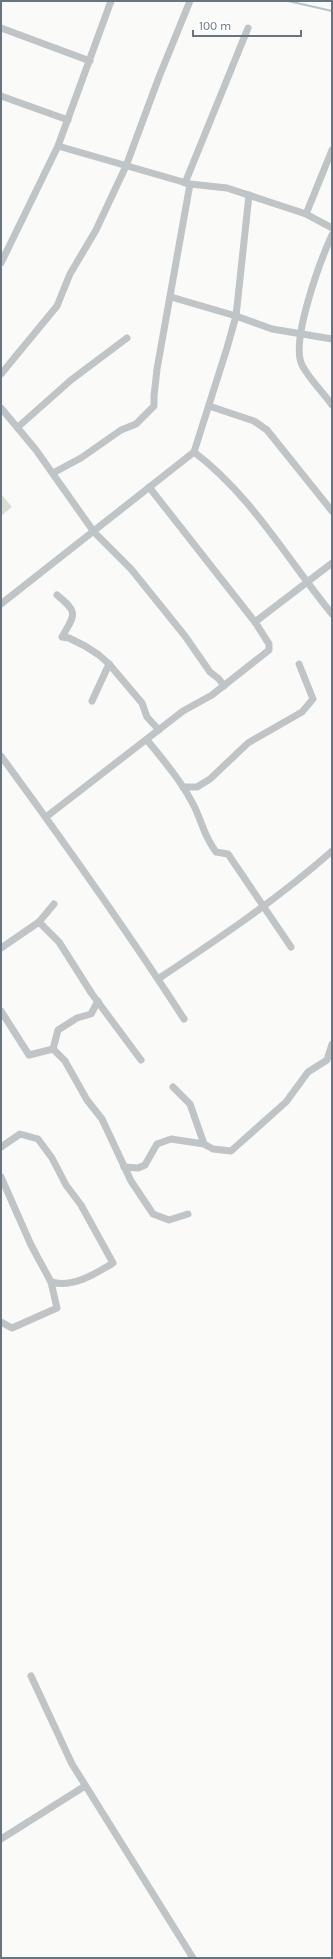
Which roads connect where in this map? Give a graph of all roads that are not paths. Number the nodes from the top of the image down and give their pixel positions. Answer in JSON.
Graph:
{"nodes":[{"id":1,"x":111,"y":1,"type":"edge"},
{"id":2,"x":190,"y":1,"type":"edge"},
{"id":3,"x":1,"y":28,"type":"edge"},
{"id":4,"x":248,"y":28,"type":"dead end"},
{"id":5,"x":90,"y":61,"type":"junction"},
{"id":6,"x":2,"y":98,"type":"edge"},
{"id":7,"x":68,"y":120,"type":"junction"},
{"id":8,"x":58,"y":146,"type":"junction"},
{"id":9,"x":332,"y":150,"type":"edge"},
{"id":10,"x":126,"y":166,"type":"junction"},
{"id":11,"x":188,"y":183,"type":"junction"},
{"id":12,"x":248,"y":195,"type":"junction"},
{"id":13,"x":306,"y":214,"type":"junction"},
{"id":14,"x":332,"y":228,"type":"edge"},
{"id":15,"x":332,"y":235,"type":"edge"},
{"id":16,"x":1,"y":263,"type":"edge"},
{"id":17,"x":171,"y":297,"type":"junction"},
{"id":18,"x":236,"y":316,"type":"junction"},
{"id":19,"x":300,"y":334,"type":"junction"},
{"id":20,"x":127,"y":338,"type":"dead end"},
{"id":21,"x":332,"y":339,"type":"edge"},
{"id":22,"x":1,"y":374,"type":"edge"},
{"id":23,"x":332,"y":405,"type":"edge"},
{"id":24,"x":209,"y":406,"type":"junction"},
{"id":25,"x":1,"y":408,"type":"edge"},
{"id":26,"x":18,"y":427,"type":"junction"},
{"id":27,"x":194,"y":452,"type":"junction"},
{"id":28,"x":53,"y":473,"type":"junction"},
{"id":29,"x":149,"y":487,"type":"junction"},
{"id":30,"x":332,"y":511,"type":"edge"},
{"id":31,"x":94,"y":532,"type":"junction"},
{"id":32,"x":332,"y":563,"type":"edge"},
{"id":33,"x":306,"y":582,"type":"junction"},
{"id":34,"x":57,"y":595,"type":"dead end"},
{"id":35,"x":1,"y":604,"type":"edge"},
{"id":36,"x":332,"y":614,"type":"edge"},
{"id":37,"x":256,"y":622,"type":"junction"},
{"id":38,"x":109,"y":664,"type":"junction"},
{"id":39,"x":299,"y":664,"type":"dead end"},
{"id":40,"x":224,"y":686,"type":"junction"},
{"id":41,"x":92,"y":701,"type":"dead end"},
{"id":42,"x":159,"y":730,"type":"junction"},
{"id":43,"x":147,"y":740,"type":"junction"},
{"id":44,"x":1,"y":756,"type":"edge"},
{"id":45,"x":183,"y":787,"type":"junction"},
{"id":46,"x":46,"y":817,"type":"junction"},
{"id":47,"x":332,"y":851,"type":"edge"},
{"id":48,"x":54,"y":904,"type":"dead end"},
{"id":49,"x":264,"y":906,"type":"junction"},
{"id":50,"x":39,"y":922,"type":"junction"},
{"id":51,"x":291,"y":947,"type":"dead end"},
{"id":52,"x":1,"y":948,"type":"edge"},
{"id":53,"x":158,"y":979,"type":"junction"},
{"id":54,"x":98,"y":1001,"type":"junction"},
{"id":55,"x":1,"y":1011,"type":"edge"},
{"id":56,"x":184,"y":1019,"type":"dead end"},
{"id":57,"x":332,"y":1044,"type":"edge"},
{"id":58,"x":53,"y":1050,"type":"junction"},
{"id":59,"x":141,"y":1060,"type":"dead end"},
{"id":60,"x":173,"y":1087,"type":"dead end"},
{"id":61,"x":204,"y":1144,"type":"junction"},
{"id":62,"x":1,"y":1147,"type":"edge"},
{"id":63,"x":124,"y":1166,"type":"junction"},
{"id":64,"x":1,"y":1177,"type":"edge"},
{"id":65,"x":188,"y":1214,"type":"dead end"},
{"id":66,"x":51,"y":1282,"type":"junction"},
{"id":67,"x":1,"y":1322,"type":"edge"},
{"id":68,"x":31,"y":1676,"type":"dead end"},
{"id":69,"x":85,"y":1786,"type":"junction"},
{"id":70,"x":1,"y":1839,"type":"edge"},
{"id":71,"x":193,"y":1958,"type":"edge"}],
"edges":[{"from":1,"to":5,"type":"street"},
{"from":2,"to":10,"type":"street"},
{"from":3,"to":5,"type":"street"},
{"from":4,"to":11,"type":"street"},
{"from":5,"to":7,"type":"street"},
{"from":6,"to":7,"type":"street"},
{"from":7,"to":8,"type":"street"},
{"from":8,"to":10,"type":"street"},
{"from":8,"to":16,"type":"street"},
{"from":9,"to":13,"type":"street"},
{"from":10,"to":11,"type":"street"},
{"from":10,"to":22,"type":"street"},
{"from":11,"to":12,"type":"street"},
{"from":11,"to":17,"type":"street"},
{"from":12,"to":13,"type":"street"},
{"from":12,"to":18,"type":"street"},
{"from":13,"to":14,"type":"street"},
{"from":15,"to":19,"type":"street"},
{"from":17,"to":18,"type":"street"},
{"from":17,"to":28,"type":"street"},
{"from":18,"to":19,"type":"street"},
{"from":18,"to":24,"type":"street"},
{"from":19,"to":21,"type":"street"},
{"from":19,"to":23,"type":"street"},
{"from":20,"to":26,"type":"street"},
{"from":24,"to":27,"type":"street"},
{"from":24,"to":30,"type":"street"},
{"from":25,"to":26,"type":"street"},
{"from":26,"to":28,"type":"street"},
{"from":27,"to":29,"type":"street"},
{"from":27,"to":33,"type":"street"},
{"from":28,"to":31,"type":"street"},
{"from":29,"to":31,"type":"street"},
{"from":29,"to":37,"type":"street"},
{"from":31,"to":35,"type":"street"},
{"from":31,"to":40,"type":"street"},
{"from":32,"to":33,"type":"street"},
{"from":33,"to":36,"type":"street"},
{"from":33,"to":37,"type":"street"},
{"from":34,"to":38,"type":"street"},
{"from":37,"to":40,"type":"street"},
{"from":38,"to":41,"type":"street"},
{"from":38,"to":42,"type":"street"},
{"from":39,"to":45,"type":"street"},
{"from":40,"to":42,"type":"street"},
{"from":42,"to":43,"type":"street"},
{"from":43,"to":45,"type":"street"},
{"from":43,"to":46,"type":"street"},
{"from":44,"to":46,"type":"street"},
{"from":45,"to":49,"type":"street"},
{"from":46,"to":53,"type":"street"},
{"from":47,"to":49,"type":"street"},
{"from":48,"to":50,"type":"street"},
{"from":49,"to":51,"type":"street"},
{"from":49,"to":53,"type":"street"},
{"from":50,"to":52,"type":"street"},
{"from":50,"to":54,"type":"street"},
{"from":53,"to":56,"type":"street"},
{"from":54,"to":58,"type":"street"},
{"from":54,"to":59,"type":"street"},
{"from":55,"to":58,"type":"street"},
{"from":57,"to":61,"type":"street"},
{"from":58,"to":63,"type":"street"},
{"from":60,"to":61,"type":"street"},
{"from":61,"to":63,"type":"street"},
{"from":62,"to":66,"type":"street"},
{"from":63,"to":65,"type":"street"},
{"from":64,"to":66,"type":"street"},
{"from":66,"to":67,"type":"street"},
{"from":68,"to":69,"type":"street"},
{"from":69,"to":70,"type":"street"},
{"from":69,"to":71,"type":"street"}]}
